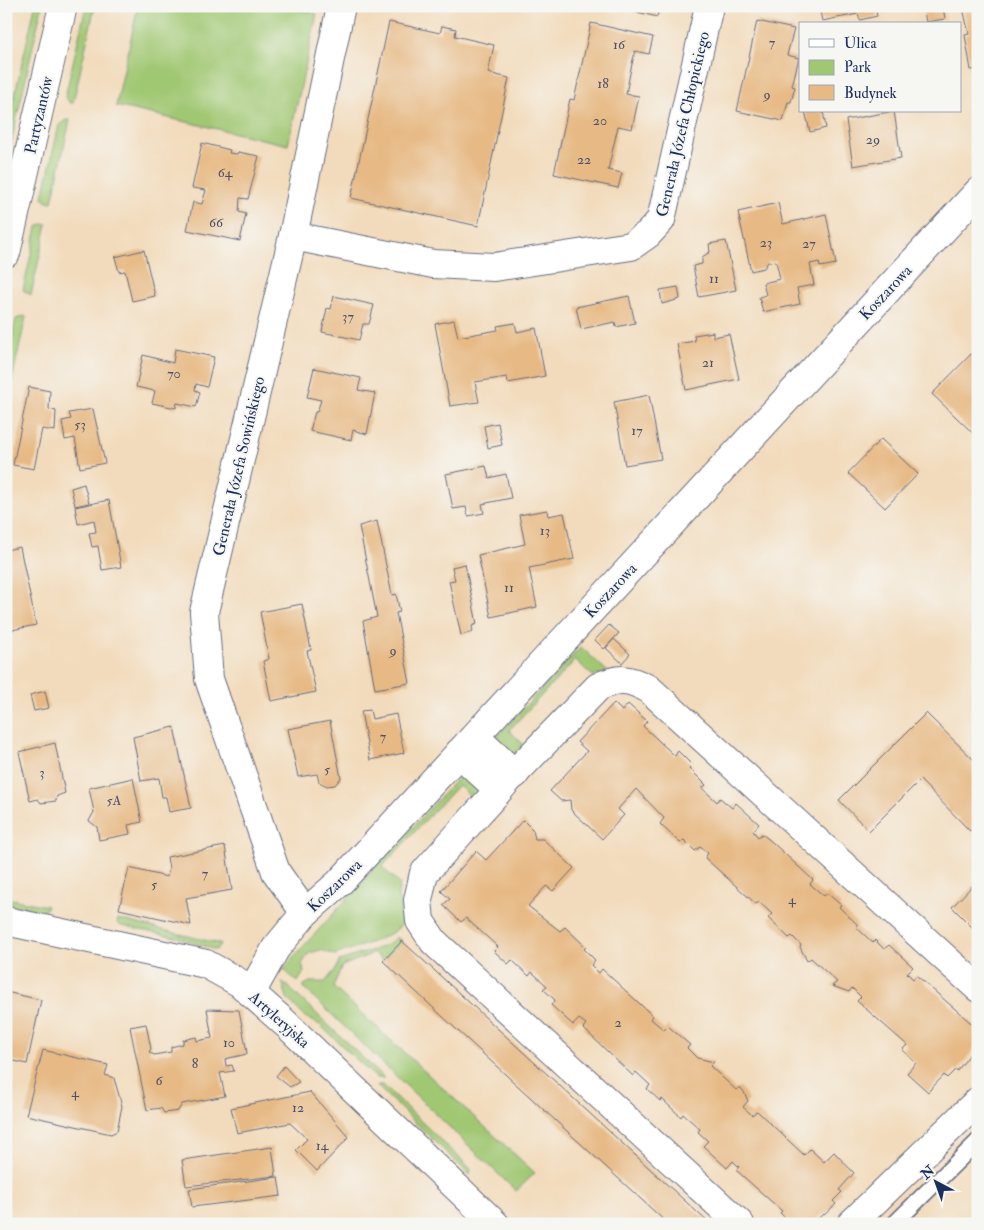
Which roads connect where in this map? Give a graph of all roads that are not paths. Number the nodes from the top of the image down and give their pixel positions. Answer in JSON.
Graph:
{"nodes":[{"id":1,"x":63,"y":6,"type":"edge"},
{"id":2,"x":341,"y":6,"type":"edge"},
{"id":3,"x":710,"y":6,"type":"edge"},
{"id":4,"x":978,"y":192,"type":"edge"},
{"id":5,"x":10,"y":215,"type":"edge"},
{"id":6,"x":293,"y":236,"type":"junction"},
{"id":7,"x":6,"y":253,"type":"edge"},
{"id":8,"x":467,"y":745,"type":"junction"},
{"id":9,"x":507,"y":782,"type":"junction"},
{"id":10,"x":305,"y":913,"type":"junction"},
{"id":11,"x":6,"y":921,"type":"edge"},
{"id":12,"x":978,"y":988,"type":"edge"},
{"id":13,"x":251,"y":993,"type":"junction"},
{"id":14,"x":978,"y":1101,"type":"edge"},
{"id":15,"x":978,"y":1141,"type":"edge"},
{"id":16,"x":495,"y":1224,"type":"edge"},
{"id":17,"x":740,"y":1224,"type":"edge"},
{"id":18,"x":851,"y":1224,"type":"edge"},
{"id":19,"x":894,"y":1224,"type":"edge"}],
"edges":[{"from":1,"to":5,"type":"street","name":"Partyzantów"},
{"from":2,"to":6,"type":"street","name":"Generała Józefa Sowińskiego"},
{"from":3,"to":6,"type":"street","name":"Generała Józefa Chłopickiego"},
{"from":4,"to":8,"type":"street","name":"Koszarowa"},
{"from":5,"to":7,"type":"street","name":"Partyzantów"},
{"from":6,"to":10,"type":"street","name":"Generała Józefa Sowińskiego"},
{"from":8,"to":9,"type":"street"},
{"from":8,"to":10,"type":"street","name":"Koszarowa"},
{"from":9,"to":12,"type":"street"},
{"from":9,"to":17,"type":"street"},
{"from":10,"to":13,"type":"street","name":"Koszarowa"},
{"from":11,"to":13,"type":"street","name":"Artyleryjska"},
{"from":13,"to":16,"type":"street","name":"Artyleryjska"},
{"from":14,"to":18,"type":"street"},
{"from":15,"to":19,"type":"lane"}]}
